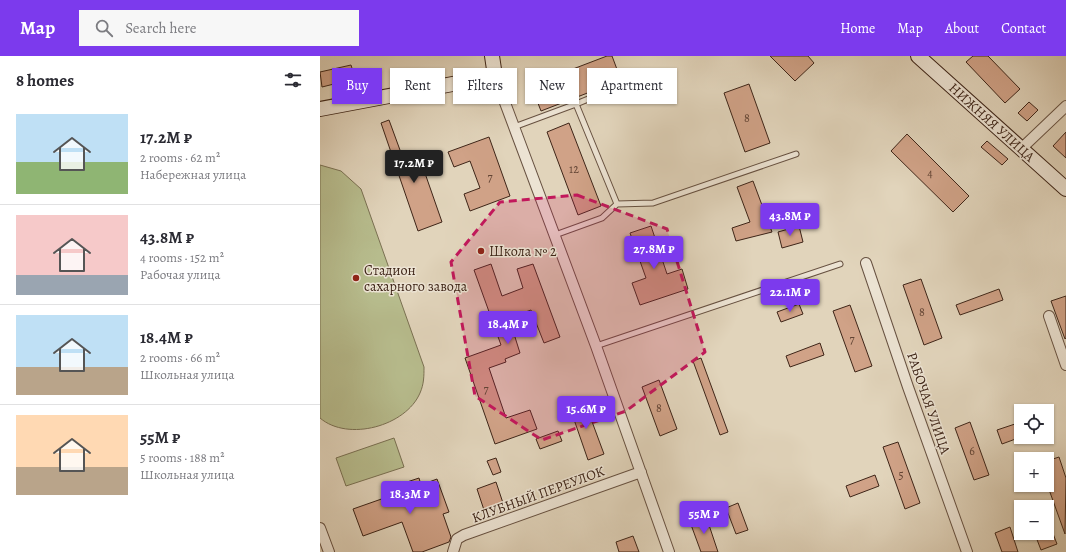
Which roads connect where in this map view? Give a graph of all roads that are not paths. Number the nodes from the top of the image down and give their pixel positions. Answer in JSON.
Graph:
{"nodes":[{"id":1,"x":492,"y":56,"type":"edge"},
{"id":2,"x":918,"y":56,"type":"edge"},
{"id":3,"x":494,"y":68,"type":"edge"},
{"id":4,"x":453,"y":84,"type":"edge"},
{"id":5,"x":505,"y":104,"type":"edge"},
{"id":6,"x":576,"y":104,"type":"joint"},
{"id":7,"x":1066,"y":106,"type":"edge"},
{"id":8,"x":320,"y":109,"type":"edge"},
{"id":9,"x":514,"y":127,"type":"junction"},
{"id":10,"x":1022,"y":148,"type":"junction"},
{"id":11,"x":796,"y":154,"type":"dead end"},
{"id":12,"x":1066,"y":189,"type":"edge"},
{"id":13,"x":616,"y":204,"type":"junction"},
{"id":14,"x":554,"y":235,"type":"junction"},
{"id":15,"x":866,"y":263,"type":"dead end"},
{"id":16,"x":840,"y":264,"type":"dead end"},
{"id":17,"x":1050,"y":316,"type":"dead end"},
{"id":18,"x":596,"y":346,"type":"junction"},
{"id":19,"x":1066,"y":365,"type":"edge"},
{"id":20,"x":641,"y":472,"type":"junction"},
{"id":21,"x":320,"y":528,"type":"edge"},
{"id":22,"x":329,"y":552,"type":"edge"},
{"id":23,"x":453,"y":552,"type":"edge"},
{"id":24,"x":669,"y":552,"type":"edge"},
{"id":25,"x":967,"y":552,"type":"edge"}],
"edges":[{"from":1,"to":3,"type":"street"},
{"from":2,"to":10,"type":"street","name":"НИЖНЯЯ УЛИЦА"},
{"from":4,"to":8,"type":"street"},
{"from":5,"to":9,"type":"street"},
{"from":6,"to":9,"type":"lane"},
{"from":6,"to":13,"type":"lane"},
{"from":7,"to":10,"type":"street"},
{"from":9,"to":14,"type":"street"},
{"from":10,"to":12,"type":"street","name":"НИЖНЯЯ УЛИЦА"},
{"from":11,"to":13,"type":"lane"},
{"from":13,"to":14,"type":"lane"},
{"from":14,"to":18,"type":"street"},
{"from":15,"to":25,"type":"street","name":"РАБОЧАЯ УЛИЦА"},
{"from":16,"to":18,"type":"lane"},
{"from":17,"to":19,"type":"street"},
{"from":18,"to":20,"type":"street"},
{"from":20,"to":23,"type":"street","name":"КЛУБНЫЙ ПЕРЕУЛОК"},
{"from":20,"to":24,"type":"street"},
{"from":21,"to":22,"type":"street"}]}
